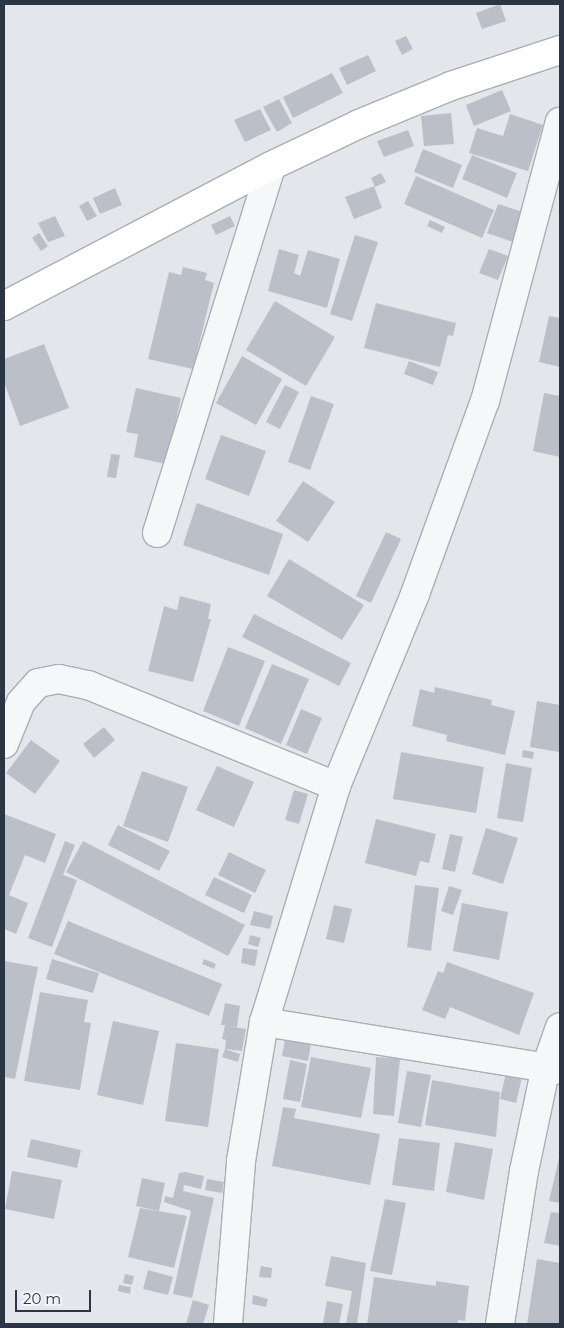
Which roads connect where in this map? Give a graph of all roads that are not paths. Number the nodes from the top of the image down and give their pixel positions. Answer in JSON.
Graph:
{"nodes":[{"id":1,"x":560,"y":50,"type":"edge"},
{"id":2,"x":560,"y":122,"type":"edge"},
{"id":3,"x":271,"y":166,"type":"junction"},
{"id":4,"x":4,"y":306,"type":"edge"},
{"id":5,"x":157,"y":533,"type":"dead end"},
{"id":6,"x":4,"y":744,"type":"edge"},
{"id":7,"x":336,"y":786,"type":"junction"},
{"id":8,"x":264,"y":1022,"type":"junction"},
{"id":9,"x":560,"y":1027,"type":"edge"},
{"id":10,"x":553,"y":1069,"type":"edge"},
{"id":11,"x":228,"y":1324,"type":"edge"},
{"id":12,"x":500,"y":1324,"type":"edge"}],
"edges":[{"from":1,"to":3,"type":"main road"},
{"from":2,"to":7,"type":"street"},
{"from":3,"to":4,"type":"main road"},
{"from":3,"to":5,"type":"street"},
{"from":6,"to":7,"type":"street"},
{"from":7,"to":8,"type":"street"},
{"from":8,"to":10,"type":"street"},
{"from":8,"to":11,"type":"street"},
{"from":9,"to":10,"type":"street"},
{"from":10,"to":12,"type":"street"}]}
